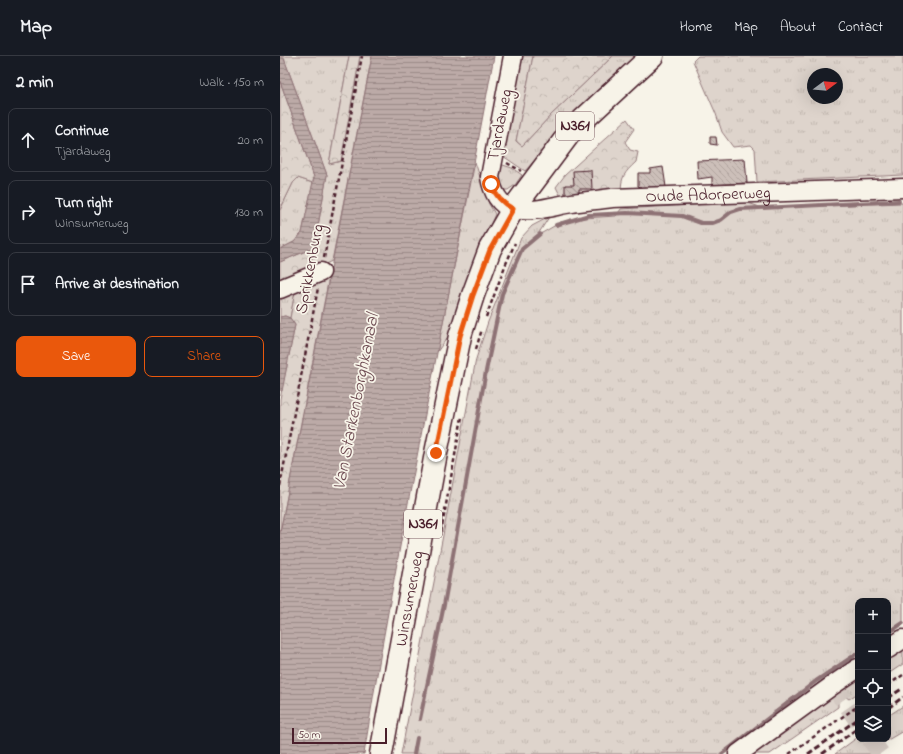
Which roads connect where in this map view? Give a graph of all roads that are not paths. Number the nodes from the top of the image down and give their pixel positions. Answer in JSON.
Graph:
{"nodes":[{"id":1,"x":513,"y":56,"type":"edge"},
{"id":2,"x":652,"y":56,"type":"edge"},
{"id":3,"x":903,"y":188,"type":"edge"},
{"id":4,"x":513,"y":209,"type":"junction"},
{"id":5,"x":321,"y":272,"type":"road end"},
{"id":6,"x":280,"y":290,"type":"edge"},
{"id":7,"x":903,"y":639,"type":"edge"},
{"id":8,"x":891,"y":647,"type":"edge"},
{"id":9,"x":855,"y":670,"type":"edge"},
{"id":10,"x":382,"y":754,"type":"edge"},
{"id":11,"x":738,"y":754,"type":"edge"}],
"edges":[{"from":1,"to":4,"type":"street","name":"Tjardaweg"},
{"from":2,"to":4,"type":"main road","name":"Winsumerweg","number":"N361"},
{"from":3,"to":4,"type":"street","name":"Oude Adorperweg"},
{"from":4,"to":10,"type":"main road","name":"Winsumerweg","number":"N361"},
{"from":5,"to":6,"type":"street"},
{"from":7,"to":8,"type":"street"},
{"from":9,"to":11,"type":"street"}]}
